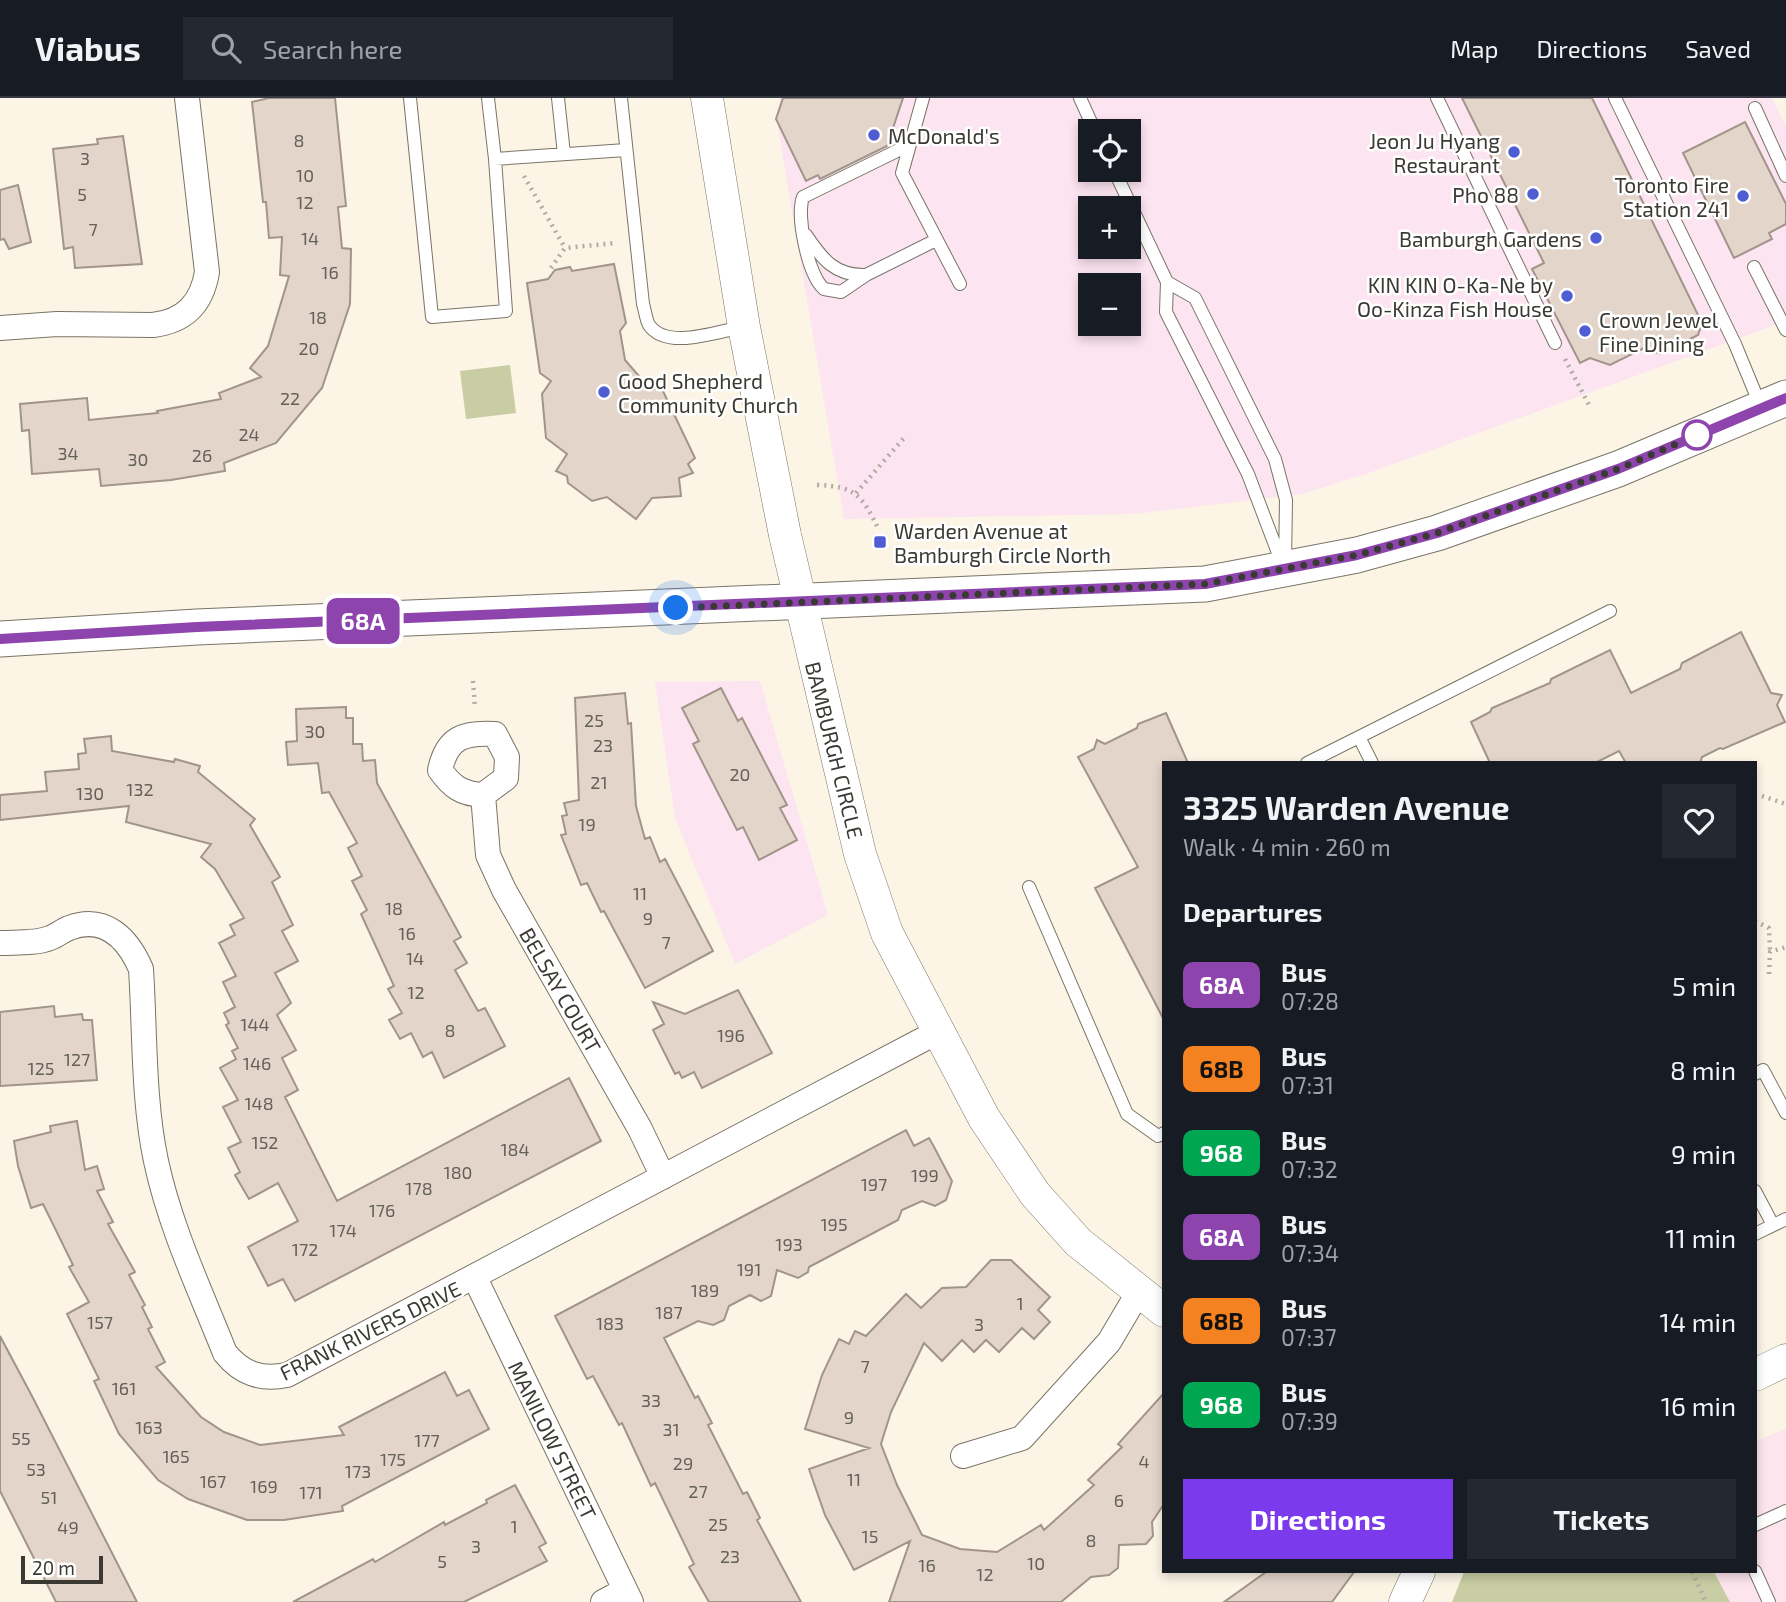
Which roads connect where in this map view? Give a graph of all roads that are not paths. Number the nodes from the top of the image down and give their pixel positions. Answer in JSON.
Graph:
{"nodes":[{"id":1,"x":187,"y":98,"type":"edge"},
{"id":2,"x":410,"y":98,"type":"edge"},
{"id":3,"x":488,"y":98,"type":"edge"},
{"id":4,"x":558,"y":98,"type":"edge"},
{"id":5,"x":621,"y":98,"type":"edge"},
{"id":6,"x":707,"y":98,"type":"edge"},
{"id":7,"x":923,"y":98,"type":"edge"},
{"id":8,"x":1080,"y":98,"type":"edge"},
{"id":9,"x":1437,"y":98,"type":"edge"},
{"id":10,"x":1615,"y":98,"type":"edge"},
{"id":11,"x":1755,"y":108,"type":"dead end"},
{"id":12,"x":1090,"y":119,"type":"edge"},
{"id":13,"x":909,"y":145,"type":"junction"},
{"id":14,"x":626,"y":150,"type":"junction"},
{"id":15,"x":564,"y":154,"type":"junction"},
{"id":16,"x":495,"y":159,"type":"junction"},
{"id":17,"x":1786,"y":176,"type":"edge"},
{"id":18,"x":1120,"y":182,"type":"edge"},
{"id":19,"x":805,"y":235,"type":"junction"},
{"id":20,"x":936,"y":240,"type":"junction"},
{"id":21,"x":1754,"y":267,"type":"dead end"},
{"id":22,"x":866,"y":275,"type":"junction"},
{"id":23,"x":1167,"y":282,"type":"junction"},
{"id":24,"x":960,"y":284,"type":"dead end"},
{"id":25,"x":1782,"y":312,"type":"edge"},
{"id":26,"x":744,"y":327,"type":"junction"},
{"id":27,"x":0,"y":328,"type":"edge"},
{"id":28,"x":1786,"y":331,"type":"edge"},
{"id":29,"x":1555,"y":343,"type":"dead end"},
{"id":30,"x":1774,"y":403,"type":"edge"},
{"id":31,"x":1284,"y":569,"type":"junction"},
{"id":32,"x":800,"y":602,"type":"junction"},
{"id":33,"x":1610,"y":611,"type":"dead end"},
{"id":34,"x":0,"y":639,"type":"edge"},
{"id":35,"x":1359,"y":737,"type":"junction"},
{"id":36,"x":1311,"y":761,"type":"edge"},
{"id":37,"x":1371,"y":761,"type":"edge"},
{"id":38,"x":484,"y":796,"type":"dead end"},
{"id":39,"x":1030,"y":887,"type":"dead end"},
{"id":40,"x":0,"y":943,"type":"edge"},
{"id":41,"x":941,"y":1030,"type":"junction"},
{"id":42,"x":1757,"y":1073,"type":"edge"},
{"id":43,"x":1786,"y":1113,"type":"edge"},
{"id":44,"x":1162,"y":1134,"type":"edge"},
{"id":45,"x":663,"y":1177,"type":"junction"},
{"id":46,"x":1757,"y":1195,"type":"edge"},
{"id":47,"x":1786,"y":1219,"type":"edge"},
{"id":48,"x":1773,"y":1225,"type":"junction"},
{"id":49,"x":1757,"y":1233,"type":"edge"},
{"id":50,"x":475,"y":1278,"type":"junction"},
{"id":51,"x":1138,"y":1293,"type":"junction"},
{"id":52,"x":1162,"y":1310,"type":"edge"},
{"id":53,"x":1786,"y":1360,"type":"edge"},
{"id":54,"x":1757,"y":1374,"type":"edge"},
{"id":55,"x":963,"y":1456,"type":"dead end"},
{"id":56,"x":1786,"y":1511,"type":"edge"},
{"id":57,"x":1757,"y":1524,"type":"edge"},
{"id":58,"x":1419,"y":1573,"type":"edge"},
{"id":59,"x":1756,"y":1573,"type":"edge"},
{"id":60,"x":629,"y":1596,"type":"edge"},
{"id":61,"x":603,"y":1602,"type":"edge"},
{"id":62,"x":1405,"y":1602,"type":"edge"},
{"id":63,"x":1769,"y":1602,"type":"edge"}],
"edges":[{"from":1,"to":27,"type":"street"},
{"from":2,"to":16,"type":"lane"},
{"from":3,"to":16,"type":"lane"},
{"from":4,"to":15,"type":"lane"},
{"from":5,"to":14,"type":"lane"},
{"from":6,"to":26,"type":"street","name":"BAMBURGH CIRCLE"},
{"from":7,"to":13,"type":"lane"},
{"from":8,"to":12,"type":"lane"},
{"from":9,"to":29,"type":"lane"},
{"from":10,"to":30,"type":"lane"},
{"from":11,"to":17,"type":"lane"},
{"from":13,"to":19,"type":"lane"},
{"from":13,"to":20,"type":"lane"},
{"from":14,"to":15,"type":"lane"},
{"from":14,"to":26,"type":"lane"},
{"from":15,"to":16,"type":"lane"},
{"from":18,"to":23,"type":"lane"},
{"from":19,"to":22,"type":"lane"},
{"from":19,"to":22,"type":"lane"},
{"from":20,"to":22,"type":"lane"},
{"from":20,"to":24,"type":"lane"},
{"from":21,"to":25,"type":"lane"},
{"from":23,"to":31,"type":"lane"},
{"from":23,"to":31,"type":"lane"},
{"from":25,"to":28,"type":"lane"},
{"from":26,"to":32,"type":"street","name":"BAMBURGH CIRCLE"},
{"from":30,"to":31,"type":"main road"},
{"from":31,"to":32,"type":"main road"},
{"from":32,"to":34,"type":"main road"},
{"from":32,"to":41,"type":"street","name":"BAMBURGH CIRCLE"},
{"from":33,"to":35,"type":"lane"},
{"from":35,"to":36,"type":"lane"},
{"from":35,"to":37,"type":"lane"},
{"from":38,"to":45,"type":"street","name":"BELSAY COURT"},
{"from":39,"to":44,"type":"lane"},
{"from":40,"to":50,"type":"street","name":"FRANK RIVERS DRIVE"},
{"from":41,"to":45,"type":"street","name":"FRANK RIVERS DRIVE"},
{"from":41,"to":51,"type":"street","name":"BAMBURGH CIRCLE"},
{"from":42,"to":43,"type":"lane"},
{"from":45,"to":50,"type":"street","name":"FRANK RIVERS DRIVE"},
{"from":46,"to":48,"type":"lane"},
{"from":47,"to":48,"type":"lane"},
{"from":48,"to":49,"type":"lane"},
{"from":50,"to":60,"type":"street","name":"MANILOW STREET"},
{"from":51,"to":52,"type":"street","name":"BAMBURGH CIRCLE"},
{"from":51,"to":55,"type":"street"},
{"from":53,"to":54,"type":"street"},
{"from":56,"to":57,"type":"lane"},
{"from":58,"to":62,"type":"street"},
{"from":59,"to":63,"type":"lane"},
{"from":60,"to":61,"type":"street"}]}
